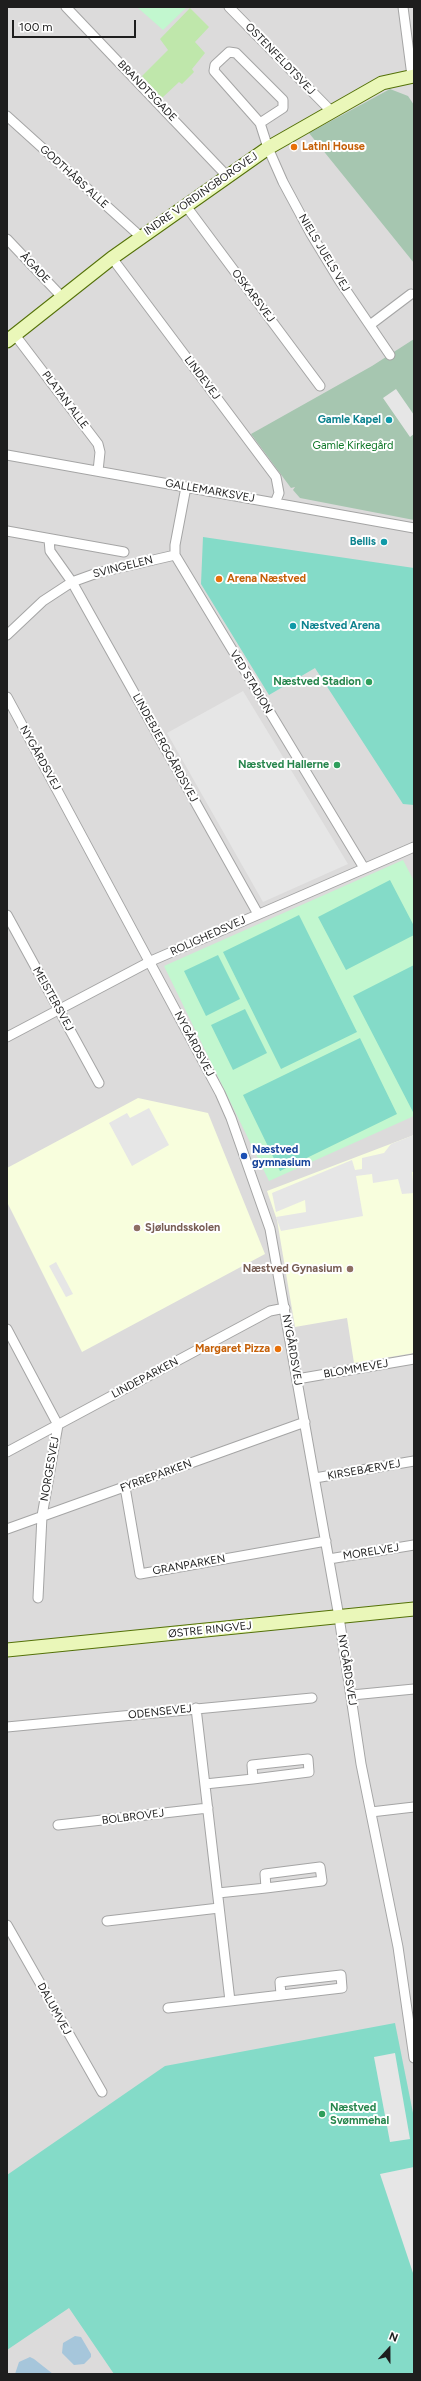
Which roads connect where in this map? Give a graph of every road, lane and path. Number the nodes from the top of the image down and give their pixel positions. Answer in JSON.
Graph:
{"nodes":[{"id":1,"x":66,"y":7,"type":"edge"},
{"id":2,"x":229,"y":7,"type":"edge"},
{"id":3,"x":403,"y":7,"type":"edge"},
{"id":4,"x":413,"y":77,"type":"edge"},
{"id":5,"x":331,"y":111,"type":"junction"},
{"id":6,"x":7,"y":116,"type":"edge"},
{"id":7,"x":260,"y":123,"type":"junction"},
{"id":8,"x":268,"y":148,"type":"junction"},
{"id":9,"x":227,"y":176,"type":"junction"},
{"id":10,"x":186,"y":206,"type":"junction"},
{"id":11,"x":141,"y":238,"type":"junction"},
{"id":12,"x":7,"y":240,"type":"edge"},
{"id":13,"x":112,"y":258,"type":"junction"},
{"id":14,"x":411,"y":294,"type":"dead end"},
{"id":15,"x":62,"y":297,"type":"junction"},
{"id":16,"x":370,"y":324,"type":"junction"},
{"id":17,"x":11,"y":338,"type":"edge"},
{"id":18,"x":390,"y":355,"type":"dead end"},
{"id":19,"x":320,"y":386,"type":"dead end"},
{"id":20,"x":7,"y":455,"type":"edge"},
{"id":21,"x":98,"y":471,"type":"junction"},
{"id":22,"x":186,"y":487,"type":"junction"},
{"id":23,"x":275,"y":503,"type":"junction"},
{"id":24,"x":414,"y":528,"type":"edge"},
{"id":25,"x":7,"y":531,"type":"edge"},
{"id":26,"x":50,"y":539,"type":"junction"},
{"id":27,"x":124,"y":552,"type":"dead end"},
{"id":28,"x":175,"y":555,"type":"junction"},
{"id":29,"x":72,"y":582,"type":"junction"},
{"id":30,"x":7,"y":635,"type":"edge"},
{"id":31,"x":7,"y":697,"type":"edge"},
{"id":32,"x":414,"y":847,"type":"edge"},
{"id":33,"x":364,"y":868,"type":"junction"},
{"id":34,"x":258,"y":914,"type":"junction"},
{"id":35,"x":7,"y":915,"type":"edge"},
{"id":36,"x":151,"y":961,"type":"junction"},
{"id":37,"x":59,"y":1010,"type":"junction"},
{"id":38,"x":7,"y":1037,"type":"edge"},
{"id":39,"x":99,"y":1083,"type":"dead end"},
{"id":40,"x":285,"y":1308,"type":"junction"},
{"id":41,"x":7,"y":1329,"type":"edge"},
{"id":42,"x":414,"y":1360,"type":"edge"},
{"id":43,"x":297,"y":1379,"type":"junction"},
{"id":44,"x":305,"y":1422,"type":"junction"},
{"id":45,"x":58,"y":1425,"type":"junction"},
{"id":46,"x":7,"y":1452,"type":"edge"},
{"id":47,"x":414,"y":1461,"type":"edge"},
{"id":48,"x":315,"y":1478,"type":"junction"},
{"id":49,"x":124,"y":1487,"type":"junction"},
{"id":50,"x":42,"y":1516,"type":"junction"},
{"id":51,"x":7,"y":1529,"type":"edge"},
{"id":52,"x":326,"y":1540,"type":"junction"},
{"id":53,"x":414,"y":1545,"type":"edge"},
{"id":54,"x":329,"y":1559,"type":"junction"},
{"id":55,"x":38,"y":1598,"type":"dead end"},
{"id":56,"x":414,"y":1609,"type":"edge"},
{"id":57,"x":339,"y":1617,"type":"junction"},
{"id":58,"x":7,"y":1650,"type":"edge"},
{"id":59,"x":414,"y":1689,"type":"edge"},
{"id":60,"x":352,"y":1695,"type":"junction"},
{"id":61,"x":312,"y":1698,"type":"dead end"},
{"id":62,"x":196,"y":1708,"type":"junction"},
{"id":63,"x":7,"y":1727,"type":"edge"},
{"id":64,"x":254,"y":1779,"type":"junction"},
{"id":65,"x":205,"y":1784,"type":"junction"},
{"id":66,"x":414,"y":1807,"type":"edge"},
{"id":67,"x":208,"y":1808,"type":"junction"},
{"id":68,"x":371,"y":1812,"type":"junction"},
{"id":69,"x":58,"y":1826,"type":"dead end"},
{"id":70,"x":266,"y":1888,"type":"junction"},
{"id":71,"x":218,"y":1893,"type":"junction"},
{"id":72,"x":220,"y":1908,"type":"junction"},
{"id":73,"x":108,"y":1921,"type":"dead end"},
{"id":74,"x":7,"y":1925,"type":"edge"},
{"id":75,"x":404,"y":1987,"type":"junction"},
{"id":76,"x":414,"y":1987,"type":"edge"},
{"id":77,"x":281,"y":1995,"type":"junction"},
{"id":78,"x":230,"y":2001,"type":"junction"},
{"id":79,"x":168,"y":2008,"type":"dead end"},
{"id":80,"x":414,"y":2058,"type":"edge"},
{"id":81,"x":102,"y":2092,"type":"dead end"}],
"edges":[{"from":1,"to":9,"type":"street","name":"BRANDTSGADE"},
{"from":2,"to":5,"type":"street","name":"OSTENFELDTSVEJ"},
{"from":3,"to":4,"type":"street"},
{"from":4,"to":5,"type":"main road","name":"INDRE VORDINGBORGVEJ"},
{"from":5,"to":8,"type":"main road","name":"INDRE VORDINGBORGVEJ"},
{"from":6,"to":11,"type":"street","name":"GODTHÅBS ALLE"},
{"from":7,"to":7,"type":"street"},
{"from":7,"to":8,"type":"street","name":"NIELS JUELS VEJ"},
{"from":8,"to":9,"type":"main road","name":"INDRE VORDINGBORGVEJ"},
{"from":8,"to":16,"type":"street","name":"NIELS JUELS VEJ"},
{"from":9,"to":10,"type":"main road","name":"INDRE VORDINGBORGVEJ"},
{"from":10,"to":11,"type":"main road","name":"INDRE VORDINGBORGVEJ"},
{"from":10,"to":19,"type":"street","name":"OSKARSVEJ"},
{"from":11,"to":13,"type":"main road","name":"INDRE VORDINGBORGVEJ"},
{"from":12,"to":15,"type":"street","name":"ÅGADE"},
{"from":13,"to":15,"type":"main road","name":"INDRE VORDINGBORGVEJ"},
{"from":13,"to":23,"type":"street","name":"LINDEVEJ"},
{"from":14,"to":16,"type":"street"},
{"from":15,"to":17,"type":"main road","name":"INDRE VORDINGBORGVEJ"},
{"from":16,"to":18,"type":"street","name":"NIELS JUELS VEJ"},
{"from":17,"to":21,"type":"street","name":"PLATAN ALLE"},
{"from":20,"to":21,"type":"street","name":"GALLEMARKSVEJ"},
{"from":21,"to":22,"type":"street","name":"GALLEMARKSVEJ"},
{"from":22,"to":23,"type":"street","name":"GALLEMARKSVEJ"},
{"from":22,"to":28,"type":"street"},
{"from":23,"to":24,"type":"street","name":"GALLEMARKSVEJ"},
{"from":25,"to":26,"type":"street","name":"SVINGELEN"},
{"from":26,"to":27,"type":"street","name":"SVINGELEN"},
{"from":26,"to":29,"type":"street"},
{"from":28,"to":29,"type":"street","name":"SVINGELEN"},
{"from":28,"to":33,"type":"street","name":"VED STADION"},
{"from":29,"to":30,"type":"street","name":"SVINGELEN"},
{"from":29,"to":34,"type":"street","name":"LINDEBJERGGÅRDSVEJ"},
{"from":31,"to":36,"type":"street","name":"NYGÅRDSVEJ"},
{"from":32,"to":33,"type":"street","name":"ROLIGHEDSVEJ"},
{"from":33,"to":34,"type":"street","name":"ROLIGHEDSVEJ"},
{"from":34,"to":36,"type":"street","name":"ROLIGHEDSVEJ"},
{"from":35,"to":37,"type":"street","name":"MEISTERSVEJ"},
{"from":36,"to":37,"type":"street","name":"ROLIGHEDSVEJ"},
{"from":36,"to":40,"type":"street","name":"NYGÅRDSVEJ"},
{"from":37,"to":38,"type":"street","name":"ROLIGHEDSVEJ"},
{"from":37,"to":39,"type":"street","name":"MEISTERSVEJ"},
{"from":40,"to":43,"type":"street","name":"NYGÅRDSVEJ"},
{"from":40,"to":45,"type":"street","name":"LINDEPARKEN"},
{"from":41,"to":45,"type":"street","name":"NORGESVEJ"},
{"from":42,"to":43,"type":"street","name":"BLOMMEVEJ"},
{"from":43,"to":44,"type":"street","name":"NYGÅRDSVEJ"},
{"from":44,"to":48,"type":"street","name":"NYGÅRDSVEJ"},
{"from":44,"to":49,"type":"street","name":"FYRREPARKEN"},
{"from":45,"to":46,"type":"street","name":"LINDEPARKEN"},
{"from":45,"to":50,"type":"street","name":"NORGESVEJ"},
{"from":47,"to":48,"type":"street","name":"KIRSEBÆRVEJ"},
{"from":48,"to":52,"type":"street","name":"NYGÅRDSVEJ"},
{"from":49,"to":50,"type":"street","name":"FYRREPARKEN"},
{"from":49,"to":52,"type":"street","name":"GRANPARKEN"},
{"from":50,"to":51,"type":"street","name":"FYRREPARKEN"},
{"from":50,"to":55,"type":"street","name":"NORGESVEJ"},
{"from":52,"to":54,"type":"street","name":"NYGÅRDSVEJ"},
{"from":53,"to":54,"type":"street","name":"MORELVEJ"},
{"from":54,"to":57,"type":"street","name":"NYGÅRDSVEJ"},
{"from":56,"to":57,"type":"main road","name":"ØSTRE RINGVEJ"},
{"from":57,"to":58,"type":"main road","name":"ØSTRE RINGVEJ"},
{"from":57,"to":60,"type":"street","name":"NYGÅRDSVEJ"},
{"from":59,"to":60,"type":"street"},
{"from":60,"to":68,"type":"street","name":"NYGÅRDSVEJ"},
{"from":61,"to":62,"type":"street","name":"ODENSEVEJ"},
{"from":62,"to":63,"type":"street","name":"ODENSEVEJ"},
{"from":62,"to":65,"type":"street"},
{"from":64,"to":64,"type":"street"},
{"from":64,"to":65,"type":"street"},
{"from":65,"to":67,"type":"street"},
{"from":66,"to":68,"type":"street"},
{"from":67,"to":69,"type":"street","name":"BOLBROVEJ"},
{"from":67,"to":71,"type":"street"},
{"from":68,"to":75,"type":"street","name":"NYGÅRDSVEJ"},
{"from":70,"to":70,"type":"street"},
{"from":70,"to":71,"type":"street"},
{"from":71,"to":72,"type":"street"},
{"from":72,"to":73,"type":"street"},
{"from":72,"to":78,"type":"street"},
{"from":74,"to":81,"type":"street","name":"DALUMVEJ"},
{"from":75,"to":76,"type":"street"},
{"from":75,"to":80,"type":"street","name":"NYGÅRDSVEJ"},
{"from":77,"to":77,"type":"street"},
{"from":77,"to":78,"type":"street"},
{"from":78,"to":79,"type":"street"}]}
